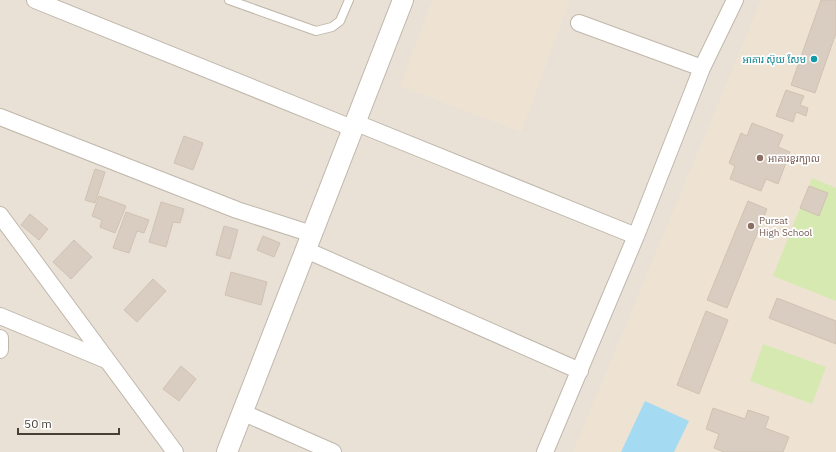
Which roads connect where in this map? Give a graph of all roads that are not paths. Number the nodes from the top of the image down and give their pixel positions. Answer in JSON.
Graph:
{"nodes":[{"id":1,"x":35,"y":0,"type":"edge"},
{"id":2,"x":229,"y":0,"type":"edge"},
{"id":3,"x":349,"y":0,"type":"edge"},
{"id":4,"x":403,"y":0,"type":"edge"},
{"id":5,"x":735,"y":0,"type":"edge"},
{"id":6,"x":579,"y":24,"type":"dead end"},
{"id":7,"x":702,"y":68,"type":"junction"},
{"id":8,"x":0,"y":117,"type":"edge"},
{"id":9,"x":353,"y":125,"type":"junction"},
{"id":10,"x":0,"y":215,"type":"edge"},
{"id":11,"x":636,"y":236,"type":"junction"},
{"id":12,"x":309,"y":242,"type":"junction"},
{"id":13,"x":0,"y":316,"type":"edge"},
{"id":14,"x":0,"y":338,"type":"edge"},
{"id":15,"x":0,"y":350,"type":"edge"},
{"id":16,"x":106,"y":360,"type":"junction"},
{"id":17,"x":580,"y":371,"type":"junction"},
{"id":18,"x":244,"y":413,"type":"junction"},
{"id":19,"x":175,"y":452,"type":"edge"},
{"id":20,"x":227,"y":452,"type":"edge"},
{"id":21,"x":333,"y":452,"type":"edge"},
{"id":22,"x":545,"y":452,"type":"edge"}],
"edges":[{"from":1,"to":9,"type":"street"},
{"from":2,"to":3,"type":"lane"},
{"from":4,"to":9,"type":"street"},
{"from":5,"to":7,"type":"street"},
{"from":6,"to":7,"type":"street"},
{"from":7,"to":11,"type":"street"},
{"from":8,"to":12,"type":"street"},
{"from":9,"to":11,"type":"street"},
{"from":9,"to":12,"type":"street"},
{"from":10,"to":16,"type":"street"},
{"from":11,"to":17,"type":"street"},
{"from":12,"to":17,"type":"street"},
{"from":12,"to":18,"type":"street"},
{"from":13,"to":16,"type":"street"},
{"from":14,"to":15,"type":"street"},
{"from":16,"to":19,"type":"street"},
{"from":17,"to":22,"type":"street"},
{"from":18,"to":20,"type":"street"},
{"from":18,"to":21,"type":"street"}]}
